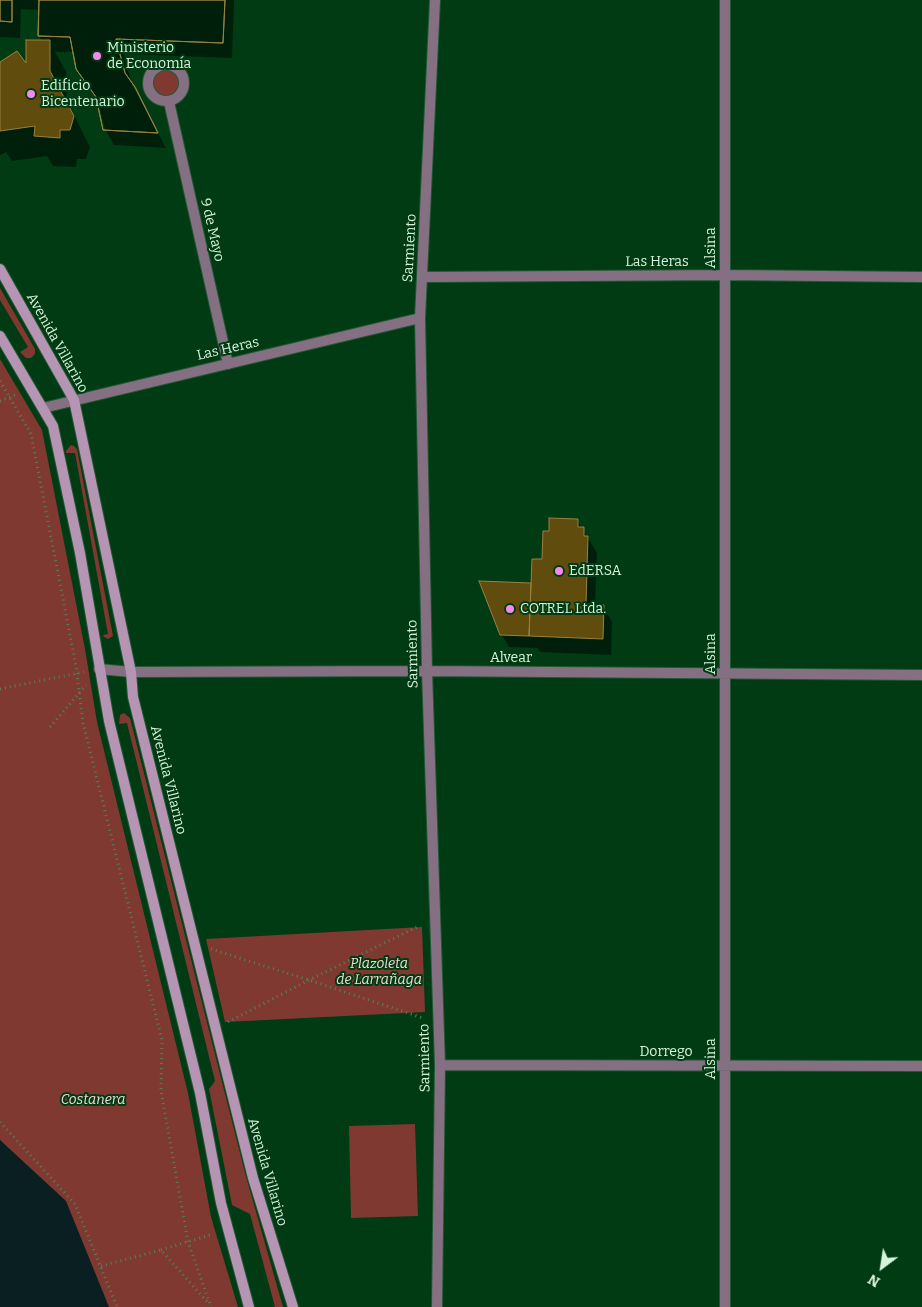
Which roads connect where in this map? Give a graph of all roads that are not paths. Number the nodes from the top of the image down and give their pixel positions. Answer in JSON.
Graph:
{"nodes":[{"id":1,"x":435,"y":0,"type":"edge"},
{"id":2,"x":725,"y":0,"type":"edge"},
{"id":3,"x":170,"y":102,"type":"dead end"},
{"id":4,"x":0,"y":269,"type":"edge"},
{"id":5,"x":725,"y":275,"type":"junction"},
{"id":6,"x":422,"y":277,"type":"junction"},
{"id":7,"x":922,"y":277,"type":"edge"},
{"id":8,"x":420,"y":318,"type":"junction"},
{"id":9,"x":0,"y":336,"type":"edge"},
{"id":10,"x":228,"y":364,"type":"junction"},
{"id":11,"x":74,"y":400,"type":"junction"},
{"id":12,"x":42,"y":408,"type":"junction"},
{"id":13,"x":99,"y":669,"type":"junction"},
{"id":14,"x":427,"y":671,"type":"junction"},
{"id":15,"x":131,"y":672,"type":"junction"},
{"id":16,"x":725,"y":673,"type":"junction"},
{"id":17,"x":922,"y":675,"type":"edge"},
{"id":18,"x":440,"y":1064,"type":"junction"},
{"id":19,"x":725,"y":1066,"type":"junction"},
{"id":20,"x":922,"y":1066,"type":"edge"},
{"id":21,"x":249,"y":1307,"type":"edge"},
{"id":22,"x":293,"y":1307,"type":"edge"},
{"id":23,"x":438,"y":1307,"type":"edge"},
{"id":24,"x":725,"y":1307,"type":"edge"}],
"edges":[{"from":1,"to":6,"type":"street","name":"Sarmiento"},
{"from":2,"to":5,"type":"street","name":"Alsina"},
{"from":3,"to":10,"type":"street","name":"9 de Mayo"},
{"from":4,"to":11,"type":"main road","name":"Avenida Villarino"},
{"from":5,"to":6,"type":"street","name":"Las Heras"},
{"from":5,"to":7,"type":"street","name":"Las Heras"},
{"from":5,"to":16,"type":"street","name":"Alsina"},
{"from":6,"to":8,"type":"street","name":"Sarmiento"},
{"from":8,"to":10,"type":"street","name":"Las Heras"},
{"from":8,"to":14,"type":"street","name":"Sarmiento"},
{"from":9,"to":12,"type":"main road"},
{"from":10,"to":11,"type":"street","name":"Las Heras"},
{"from":11,"to":12,"type":"street","name":"Las Heras"},
{"from":11,"to":15,"type":"main road","name":"Avenida Villarino"},
{"from":12,"to":13,"type":"main road"},
{"from":13,"to":15,"type":"street","name":"Alvear"},
{"from":13,"to":21,"type":"main road"},
{"from":14,"to":15,"type":"street","name":"Alvear"},
{"from":14,"to":16,"type":"street","name":"Alvear"},
{"from":14,"to":18,"type":"street","name":"Sarmiento"},
{"from":15,"to":22,"type":"main road","name":"Avenida Villarino"},
{"from":16,"to":17,"type":"street","name":"Alvear"},
{"from":16,"to":19,"type":"street","name":"Alsina"},
{"from":18,"to":19,"type":"street","name":"Dorrego"},
{"from":18,"to":23,"type":"street","name":"Sarmiento"},
{"from":19,"to":20,"type":"street","name":"Dorrego"},
{"from":19,"to":24,"type":"street","name":"Alsina"}]}
